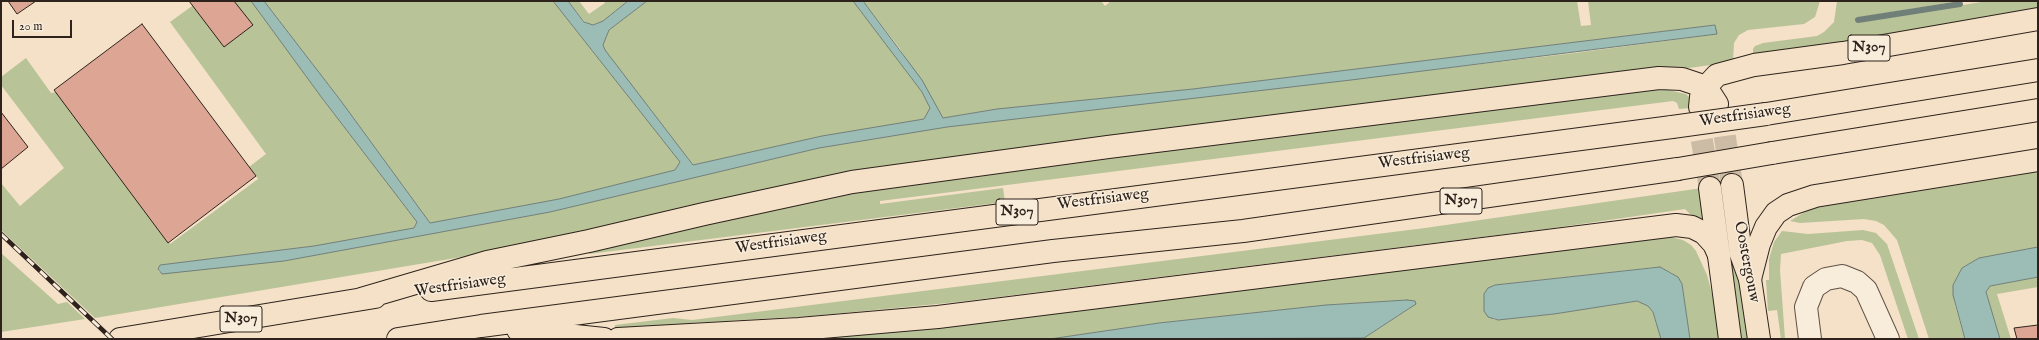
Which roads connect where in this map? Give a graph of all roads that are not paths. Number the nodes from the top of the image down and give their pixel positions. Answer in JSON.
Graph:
{"nodes":[{"id":1,"x":2038,"y":19,"type":"edge"},
{"id":2,"x":2038,"y":70,"type":"edge"},
{"id":3,"x":2038,"y":110,"type":"edge"},
{"id":4,"x":2038,"y":160,"type":"edge"},
{"id":5,"x":1732,"y":186,"type":"tunnel mouth"},
{"id":6,"x":1710,"y":188,"type":"tunnel mouth"},
{"id":7,"x":1719,"y":255,"type":"junction"},
{"id":8,"x":1750,"y":279,"type":"junction"},
{"id":9,"x":361,"y":299,"type":"junction"},
{"id":10,"x":481,"y":326,"type":"junction"},
{"id":11,"x":120,"y":339,"type":"edge"},
{"id":12,"x":398,"y":339,"type":"edge"},
{"id":13,"x":604,"y":339,"type":"edge"},
{"id":14,"x":618,"y":339,"type":"edge"},
{"id":15,"x":1730,"y":339,"type":"edge"},
{"id":16,"x":1759,"y":339,"type":"edge"},
{"id":17,"x":1810,"y":339,"type":"edge"},
{"id":18,"x":1888,"y":339,"type":"edge"}],
"edges":[{"from":1,"to":9,"type":"main road","number":"N307"},
{"from":2,"to":9,"type":"main road","name":"Westfrisiaweg","number":"N307","bridge":true},
{"from":3,"to":10,"type":"main road","number":"N307","bridge":true},
{"from":4,"to":8,"type":"main road"},
{"from":5,"to":8,"type":"main road","name":"Oostergouw"},
{"from":6,"to":7,"type":"main road","name":"Oostergouw"},
{"from":7,"to":14,"type":"main road"},
{"from":7,"to":15,"type":"main road","name":"Oostergouw"},
{"from":8,"to":16,"type":"main road","name":"Oostergouw"},
{"from":9,"to":11,"type":"main road","name":"Westfrisiaweg","number":"N307"},
{"from":10,"to":12,"type":"main road","number":"N307"},
{"from":10,"to":13,"type":"main road","number":"N307"},
{"from":17,"to":18,"type":"lane"}]}
